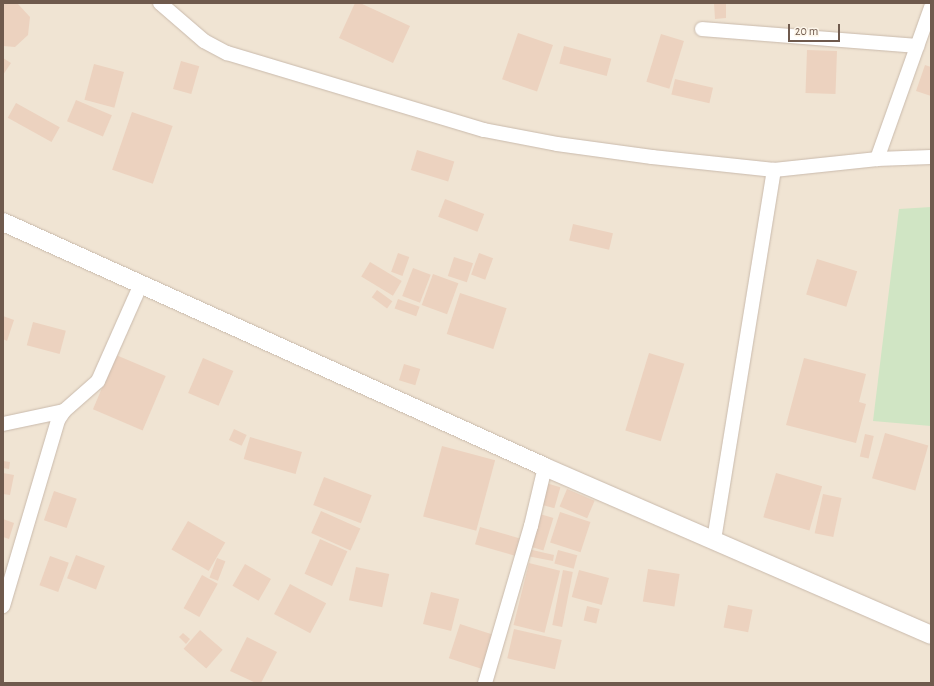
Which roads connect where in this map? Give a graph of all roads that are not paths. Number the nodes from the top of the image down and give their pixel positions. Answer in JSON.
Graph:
{"nodes":[{"id":1,"x":160,"y":3,"type":"edge"},
{"id":2,"x":931,"y":7,"type":"edge"},
{"id":3,"x":702,"y":29,"type":"dead end"},
{"id":4,"x":917,"y":46,"type":"junction"},
{"id":5,"x":931,"y":157,"type":"edge"},
{"id":6,"x":877,"y":159,"type":"junction"},
{"id":7,"x":774,"y":170,"type":"junction"},
{"id":8,"x":3,"y":222,"type":"edge"},
{"id":9,"x":142,"y":284,"type":"junction"},
{"id":10,"x":64,"y":411,"type":"junction"},
{"id":11,"x":3,"y":424,"type":"edge"},
{"id":12,"x":545,"y":467,"type":"junction"},
{"id":13,"x":714,"y":540,"type":"junction"},
{"id":14,"x":3,"y":606,"type":"edge"},
{"id":15,"x":931,"y":635,"type":"edge"},
{"id":16,"x":485,"y":683,"type":"edge"}],
"edges":[{"from":1,"to":7,"type":"street"},
{"from":2,"to":4,"type":"street"},
{"from":3,"to":4,"type":"street"},
{"from":4,"to":6,"type":"street"},
{"from":5,"to":6,"type":"street"},
{"from":6,"to":7,"type":"street"},
{"from":7,"to":13,"type":"street"},
{"from":8,"to":9,"type":"street"},
{"from":9,"to":10,"type":"street"},
{"from":9,"to":12,"type":"street"},
{"from":10,"to":11,"type":"street"},
{"from":10,"to":14,"type":"street"},
{"from":12,"to":13,"type":"street"},
{"from":12,"to":16,"type":"street"},
{"from":13,"to":15,"type":"street"}]}
